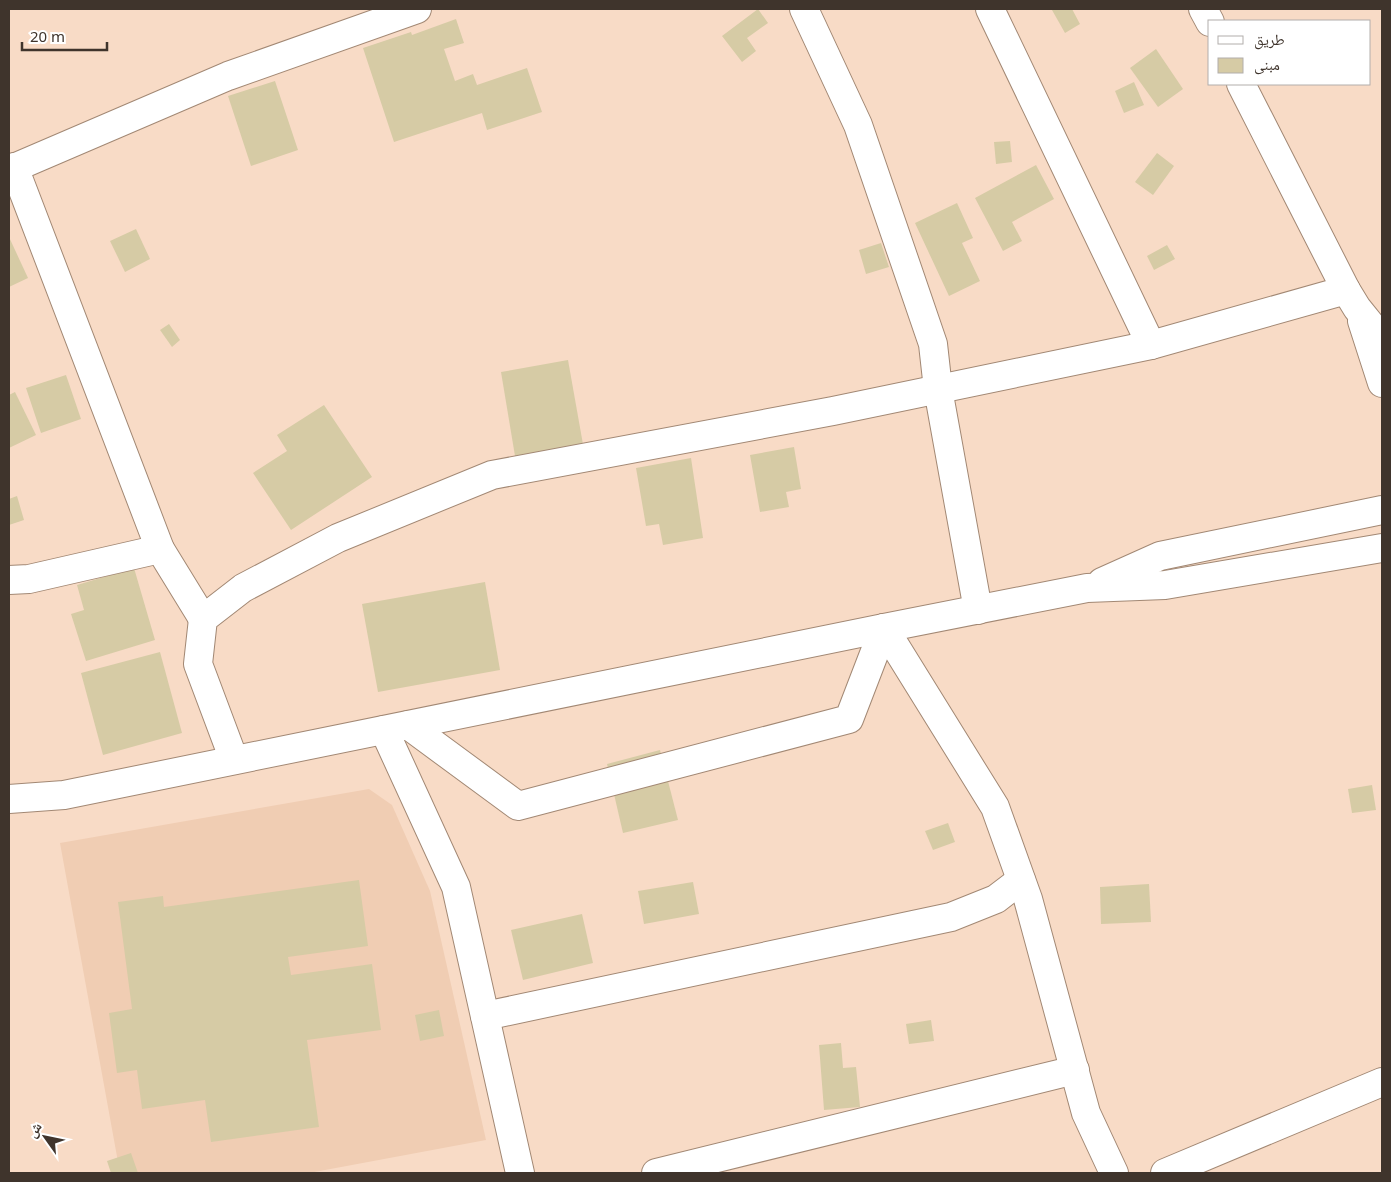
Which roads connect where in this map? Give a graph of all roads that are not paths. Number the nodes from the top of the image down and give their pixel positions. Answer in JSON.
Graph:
{"nodes":[{"id":1,"x":417,"y":9,"type":"edge"},
{"id":2,"x":804,"y":9,"type":"edge"},
{"id":3,"x":990,"y":9,"type":"edge"},
{"id":4,"x":1242,"y":85,"type":"edge"},
{"id":5,"x":12,"y":169,"type":"edge"},
{"id":6,"x":1352,"y":299,"type":"junction"},
{"id":7,"x":1382,"y":339,"type":"edge"},
{"id":8,"x":1151,"y":346,"type":"junction"},
{"id":9,"x":1382,"y":383,"type":"edge"},
{"id":10,"x":938,"y":389,"type":"junction"},
{"id":11,"x":1382,"y":510,"type":"edge"},
{"id":12,"x":1382,"y":548,"type":"edge"},
{"id":13,"x":160,"y":549,"type":"junction"},
{"id":14,"x":9,"y":580,"type":"edge"},
{"id":15,"x":1087,"y":588,"type":"junction"},
{"id":16,"x":978,"y":610,"type":"junction"},
{"id":17,"x":203,"y":619,"type":"junction"},
{"id":18,"x":884,"y":628,"type":"junction"},
{"id":19,"x":396,"y":727,"type":"junction"},
{"id":20,"x":234,"y":760,"type":"junction"},
{"id":21,"x":9,"y":798,"type":"edge"},
{"id":22,"x":1021,"y":880,"type":"junction"},
{"id":23,"x":485,"y":1016,"type":"junction"},
{"id":24,"x":1075,"y":1070,"type":"junction"},
{"id":25,"x":1382,"y":1082,"type":"edge"},
{"id":26,"x":520,"y":1173,"type":"edge"},
{"id":27,"x":656,"y":1173,"type":"edge"},
{"id":28,"x":1114,"y":1173,"type":"edge"},
{"id":29,"x":1166,"y":1173,"type":"edge"}],
"edges":[{"from":1,"to":5,"type":"street"},
{"from":2,"to":10,"type":"street"},
{"from":3,"to":8,"type":"street"},
{"from":4,"to":6,"type":"street"},
{"from":5,"to":13,"type":"street"},
{"from":6,"to":7,"type":"street"},
{"from":6,"to":8,"type":"street"},
{"from":6,"to":9,"type":"street"},
{"from":8,"to":10,"type":"street"},
{"from":10,"to":16,"type":"street"},
{"from":10,"to":17,"type":"street"},
{"from":11,"to":15,"type":"street"},
{"from":12,"to":15,"type":"street"},
{"from":13,"to":14,"type":"street"},
{"from":13,"to":17,"type":"street"},
{"from":15,"to":16,"type":"street"},
{"from":16,"to":18,"type":"street"},
{"from":17,"to":20,"type":"street"},
{"from":18,"to":19,"type":"street"},
{"from":18,"to":19,"type":"street"},
{"from":18,"to":22,"type":"street"},
{"from":19,"to":20,"type":"street"},
{"from":19,"to":23,"type":"street"},
{"from":20,"to":21,"type":"street"},
{"from":22,"to":23,"type":"street"},
{"from":22,"to":24,"type":"street"},
{"from":23,"to":26,"type":"street"},
{"from":24,"to":27,"type":"street"},
{"from":24,"to":28,"type":"street"},
{"from":25,"to":29,"type":"street"}]}
